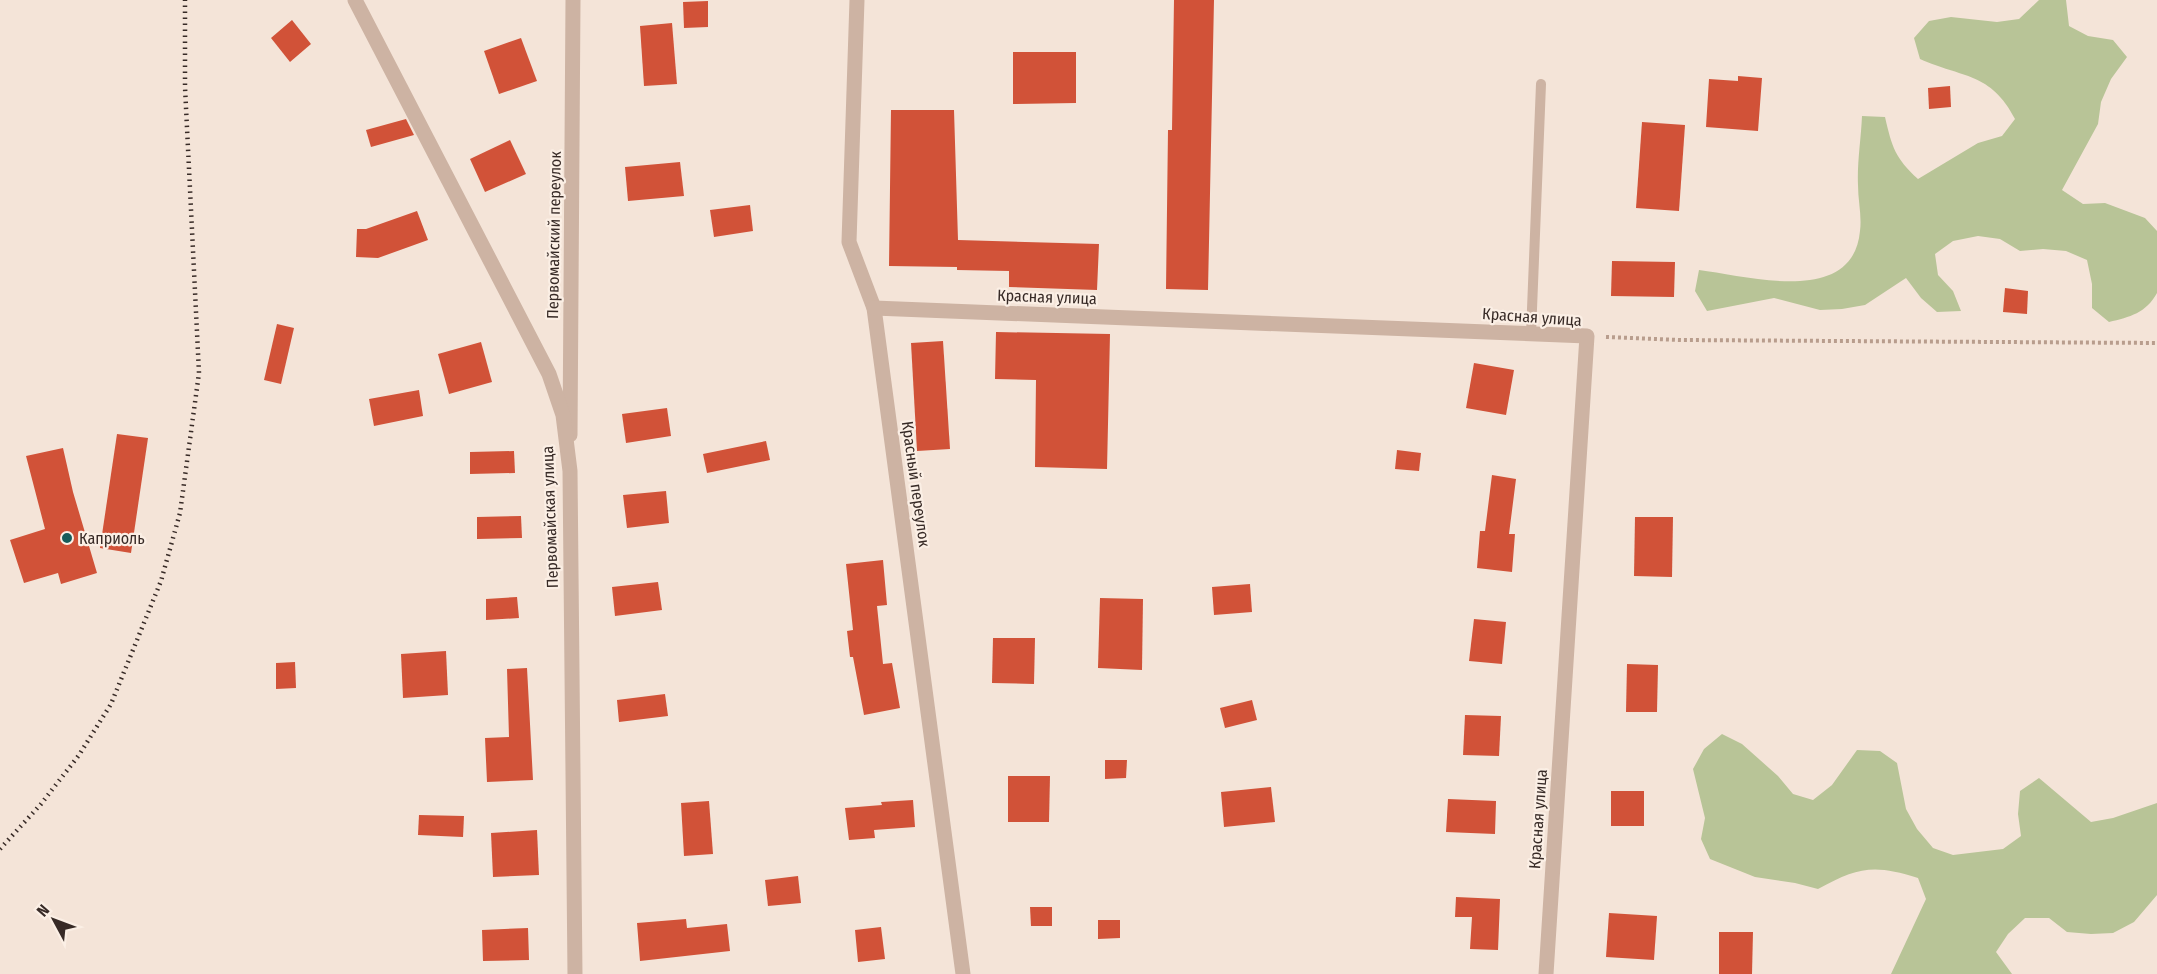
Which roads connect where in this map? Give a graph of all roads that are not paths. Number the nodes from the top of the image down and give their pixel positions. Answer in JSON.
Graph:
{"nodes":[{"id":1,"x":355,"y":0,"type":"edge"},
{"id":2,"x":573,"y":0,"type":"edge"},
{"id":3,"x":857,"y":0,"type":"edge"},
{"id":4,"x":1541,"y":84,"type":"dead end"},
{"id":5,"x":874,"y":308,"type":"junction"},
{"id":6,"x":1531,"y":334,"type":"junction"},
{"id":7,"x":570,"y":471,"type":"junction"},
{"id":8,"x":575,"y":974,"type":"edge"},
{"id":9,"x":963,"y":974,"type":"edge"},
{"id":10,"x":1546,"y":974,"type":"edge"}],
"edges":[{"from":1,"to":7,"type":"street","name":"Первомайская улица"},
{"from":2,"to":7,"type":"street","name":"Первомайский переулок"},
{"from":3,"to":5,"type":"street","name":"Красный переулок"},
{"from":4,"to":6,"type":"lane"},
{"from":5,"to":6,"type":"street","name":"Красная улица"},
{"from":5,"to":9,"type":"street","name":"Красный переулок"},
{"from":6,"to":10,"type":"street","name":"Красная улица"},
{"from":7,"to":8,"type":"street","name":"Первомайская улица"}]}
